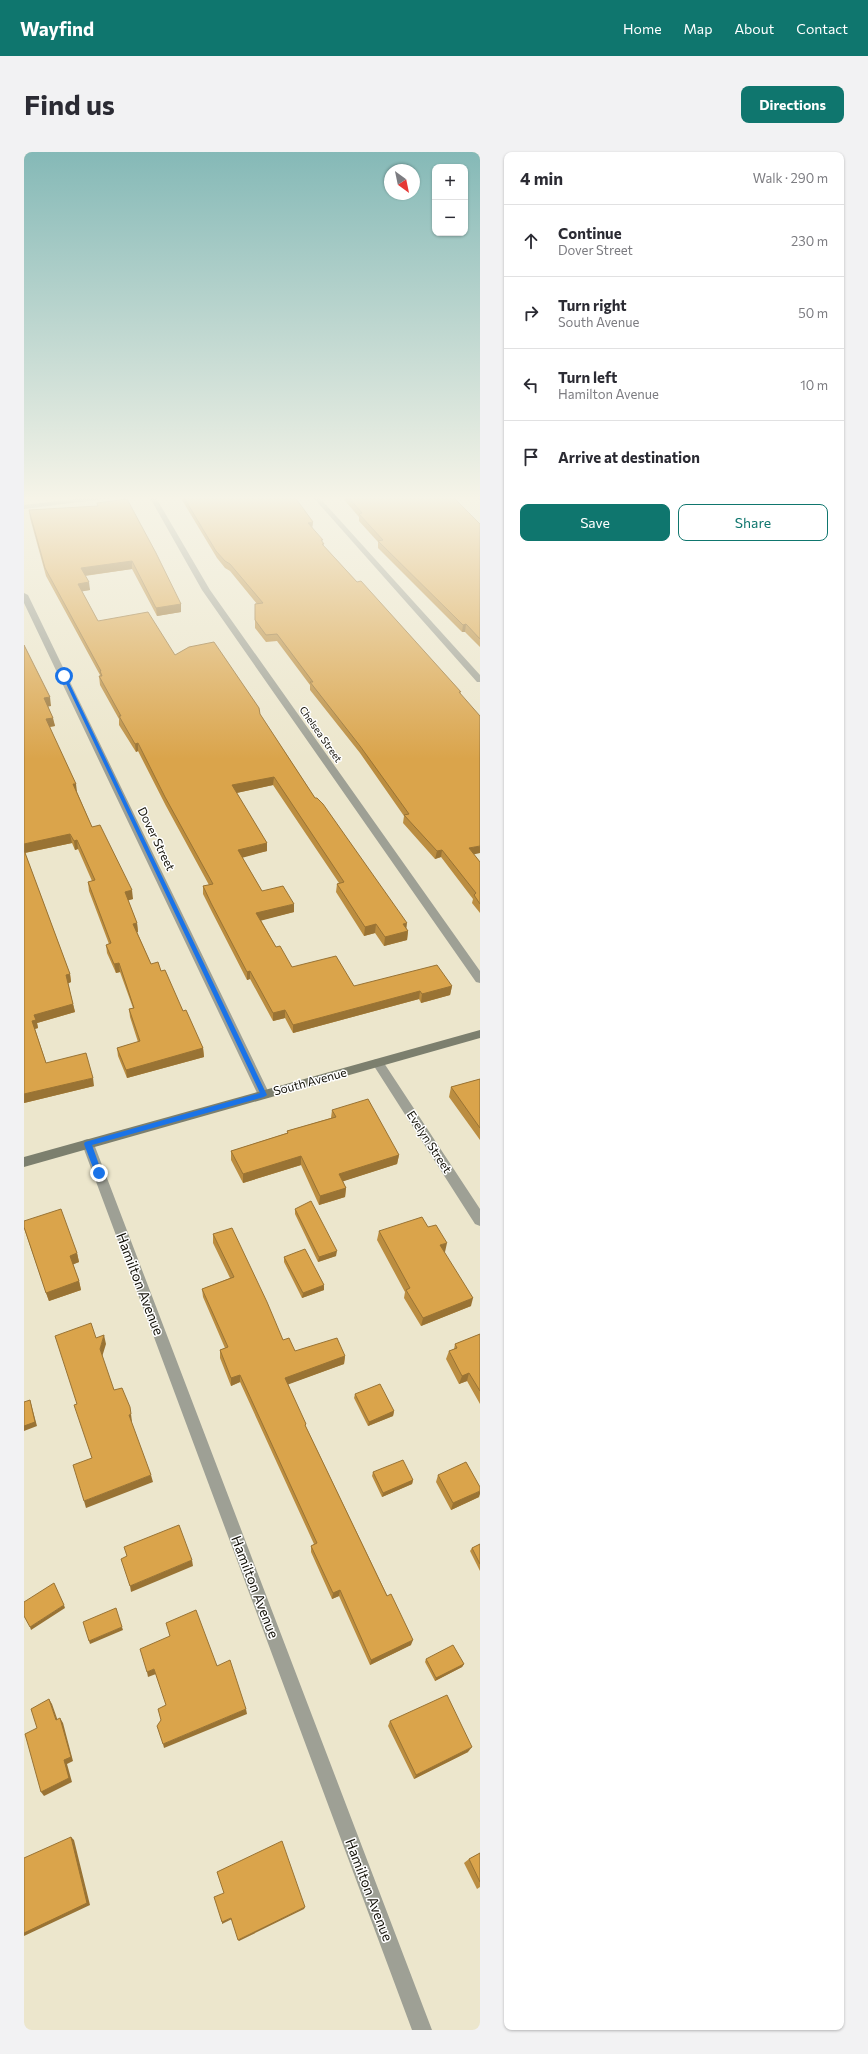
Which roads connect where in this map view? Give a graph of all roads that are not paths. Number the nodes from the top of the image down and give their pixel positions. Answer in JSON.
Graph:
{"nodes":[{"id":1,"x":202,"y":584,"type":"edge"},
{"id":2,"x":394,"y":584,"type":"edge"},
{"id":3,"x":24,"y":595,"type":"edge"},
{"id":4,"x":480,"y":680,"type":"edge"},
{"id":5,"x":480,"y":980,"type":"edge"},
{"id":6,"x":480,"y":1034,"type":"edge"},
{"id":7,"x":378,"y":1063,"type":"junction"},
{"id":8,"x":264,"y":1095,"type":"junction"},
{"id":9,"x":88,"y":1144,"type":"junction"},
{"id":10,"x":24,"y":1162,"type":"edge"},
{"id":11,"x":480,"y":1220,"type":"edge"},
{"id":12,"x":422,"y":2030,"type":"edge"}],
"edges":[{"from":1,"to":5,"type":"street","name":"Chelsea Street"},
{"from":2,"to":4,"type":"street"},
{"from":3,"to":8,"type":"street","name":"Dover Street"},
{"from":6,"to":7,"type":"main road","name":"South Avenue"},
{"from":7,"to":8,"type":"main road","name":"South Avenue"},
{"from":7,"to":11,"type":"street","name":"Evelyn Street"},
{"from":8,"to":9,"type":"main road","name":"South Avenue"},
{"from":9,"to":10,"type":"main road","name":"South Avenue"},
{"from":9,"to":12,"type":"street","name":"Hamilton Avenue"}]}
